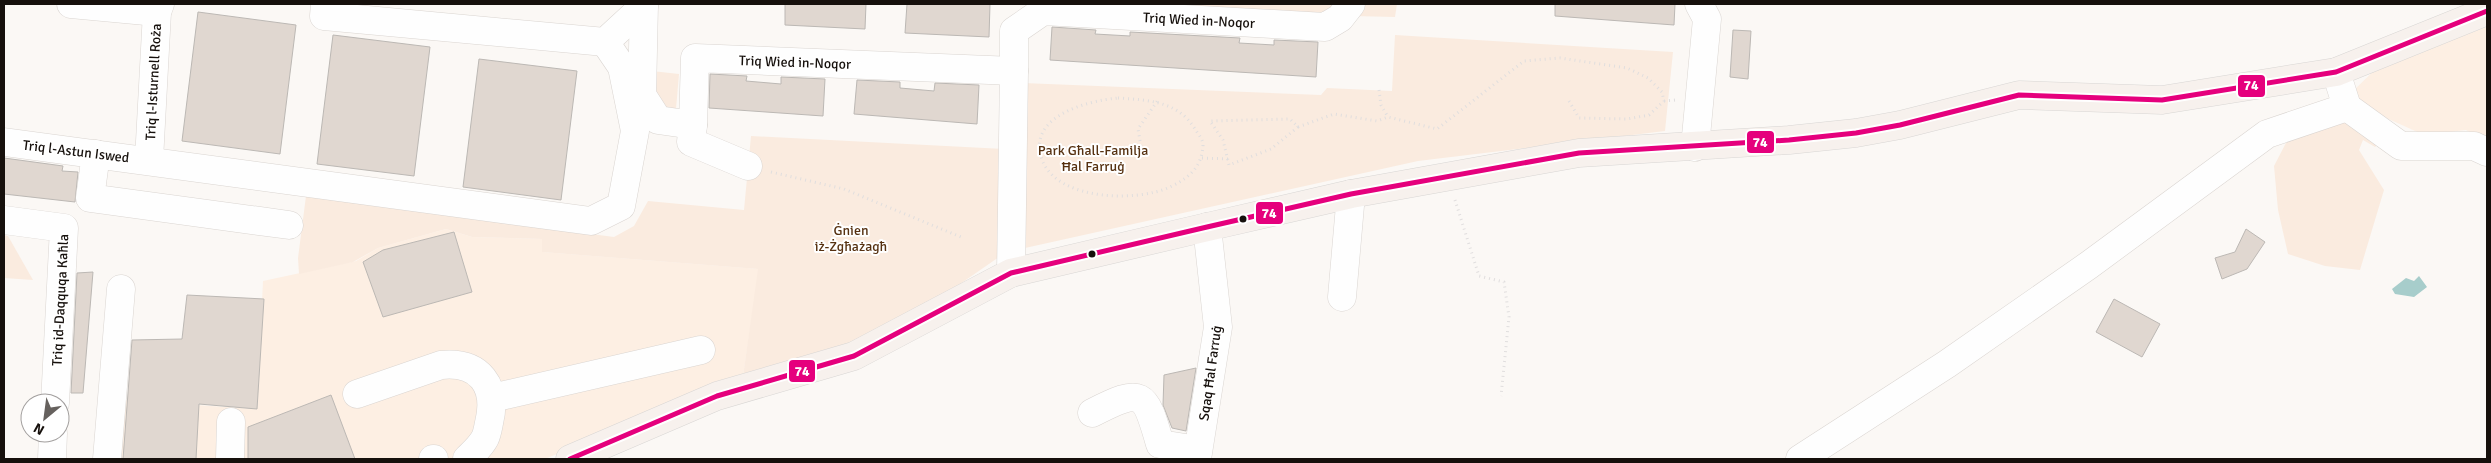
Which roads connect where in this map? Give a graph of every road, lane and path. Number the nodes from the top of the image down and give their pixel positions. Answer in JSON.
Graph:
{"nodes":[{"id":1,"x":71,"y":4,"type":"edge"},
{"id":2,"x":325,"y":4,"type":"edge"},
{"id":3,"x":614,"y":4,"type":"edge"},
{"id":4,"x":1017,"y":4,"type":"edge"},
{"id":5,"x":1351,"y":4,"type":"edge"},
{"id":6,"x":1699,"y":4,"type":"edge"},
{"id":7,"x":644,"y":5,"type":"edge"},
{"id":8,"x":158,"y":8,"type":"edge"},
{"id":9,"x":2487,"y":11,"type":"edge"},
{"id":10,"x":1014,"y":31,"type":"junction"},
{"id":11,"x":605,"y":42,"type":"junction"},
{"id":12,"x":1014,"y":71,"type":"junction"},
{"id":13,"x":2336,"y":72,"type":"junction"},
{"id":14,"x":1379,"y":90,"type":"dead end"},
{"id":15,"x":1158,"y":100,"type":"junction"},
{"id":16,"x":1569,"y":101,"type":"dead end"},
{"id":17,"x":2347,"y":108,"type":"junction"},
{"id":18,"x":1388,"y":117,"type":"junction"},
{"id":19,"x":693,"y":125,"type":"junction"},
{"id":20,"x":1298,"y":127,"type":"junction"},
{"id":21,"x":4,"y":142,"type":"edge"},
{"id":22,"x":1141,"y":146,"type":"dead end"},
{"id":23,"x":1695,"y":147,"type":"junction"},
{"id":24,"x":2487,"y":152,"type":"edge"},
{"id":25,"x":96,"y":154,"type":"junction"},
{"id":26,"x":1202,"y":158,"type":"junction"},
{"id":27,"x":1228,"y":159,"type":"junction"},
{"id":28,"x":149,"y":160,"type":"junction"},
{"id":29,"x":748,"y":166,"type":"joint"},
{"id":30,"x":1448,"y":175,"type":"junction"},
{"id":31,"x":1351,"y":194,"type":"junction"},
{"id":32,"x":4,"y":220,"type":"edge"},
{"id":33,"x":289,"y":225,"type":"dead end"},
{"id":34,"x":1208,"y":226,"type":"junction"},
{"id":35,"x":961,"y":237,"type":"dead end"},
{"id":36,"x":1011,"y":272,"type":"junction"},
{"id":37,"x":121,"y":289,"type":"dead end"},
{"id":38,"x":1342,"y":297,"type":"dead end"},
{"id":39,"x":701,"y":350,"type":"dead end"},
{"id":40,"x":56,"y":393,"type":"edge"},
{"id":41,"x":357,"y":394,"type":"dead end"},
{"id":42,"x":1501,"y":396,"type":"dead end"},
{"id":43,"x":492,"y":398,"type":"junction"},
{"id":44,"x":1092,"y":413,"type":"dead end"},
{"id":45,"x":231,"y":422,"type":"dead end"},
{"id":46,"x":53,"y":443,"type":"edge"},
{"id":47,"x":1198,"y":455,"type":"edge"},
{"id":48,"x":52,"y":459,"type":"edge"},
{"id":49,"x":107,"y":459,"type":"edge"},
{"id":50,"x":230,"y":459,"type":"edge"},
{"id":51,"x":467,"y":459,"type":"edge"},
{"id":52,"x":570,"y":459,"type":"edge"},
{"id":53,"x":1800,"y":459,"type":"edge"}],
"edges":[{"from":1,"to":8,"type":"street"},
{"from":2,"to":11,"type":"street"},
{"from":3,"to":7,"type":"street"},
{"from":4,"to":10,"type":"street"},
{"from":5,"to":10,"type":"street","name":"Triq Wied in-Noqor"},
{"from":6,"to":23,"type":"street"},
{"from":7,"to":11,"type":"street"},
{"from":7,"to":19,"type":"street"},
{"from":8,"to":28,"type":"street","name":"Triq l-Isturnell Roża"},
{"from":9,"to":13,"type":"main road"},
{"from":10,"to":12,"type":"street"},
{"from":11,"to":28,"type":"street","name":"Triq l-Astun Iswed"},
{"from":12,"to":19,"type":"street","name":"Triq Wied in-Noqor"},
{"from":12,"to":36,"type":"street"},
{"from":13,"to":17,"type":"street"},
{"from":13,"to":23,"type":"main road"},
{"from":14,"to":18,"type":"path"},
{"from":15,"to":22,"type":"path"},
{"from":15,"to":26,"type":"path"},
{"from":15,"to":26,"type":"path"},
{"from":16,"to":18,"type":"path"},
{"from":17,"to":24,"type":"street"},
{"from":17,"to":53,"type":"street"},
{"from":18,"to":20,"type":"path"},
{"from":19,"to":29,"type":"street"},
{"from":20,"to":27,"type":"path"},
{"from":20,"to":27,"type":"path"},
{"from":21,"to":25,"type":"street","name":"Triq l-Astun Iswed"},
{"from":23,"to":30,"type":"main road"},
{"from":25,"to":28,"type":"street","name":"Triq l-Astun Iswed"},
{"from":25,"to":33,"type":"street"},
{"from":26,"to":27,"type":"path"},
{"from":29,"to":35,"type":"path"},
{"from":30,"to":31,"type":"main road"},
{"from":30,"to":42,"type":"path"},
{"from":31,"to":34,"type":"main road"},
{"from":31,"to":38,"type":"street"},
{"from":32,"to":40,"type":"street","name":"Triq id-Daqquqa Kaħla"},
{"from":34,"to":36,"type":"main road"},
{"from":34,"to":47,"type":"street","name":"Sqaq Ħal Farruġ"},
{"from":36,"to":52,"type":"main road"},
{"from":37,"to":49,"type":"street"},
{"from":39,"to":43,"type":"street"},
{"from":41,"to":43,"type":"street"},
{"from":43,"to":51,"type":"street"},
{"from":44,"to":47,"type":"street"},
{"from":45,"to":50,"type":"street"},
{"from":46,"to":48,"type":"street"}]}
